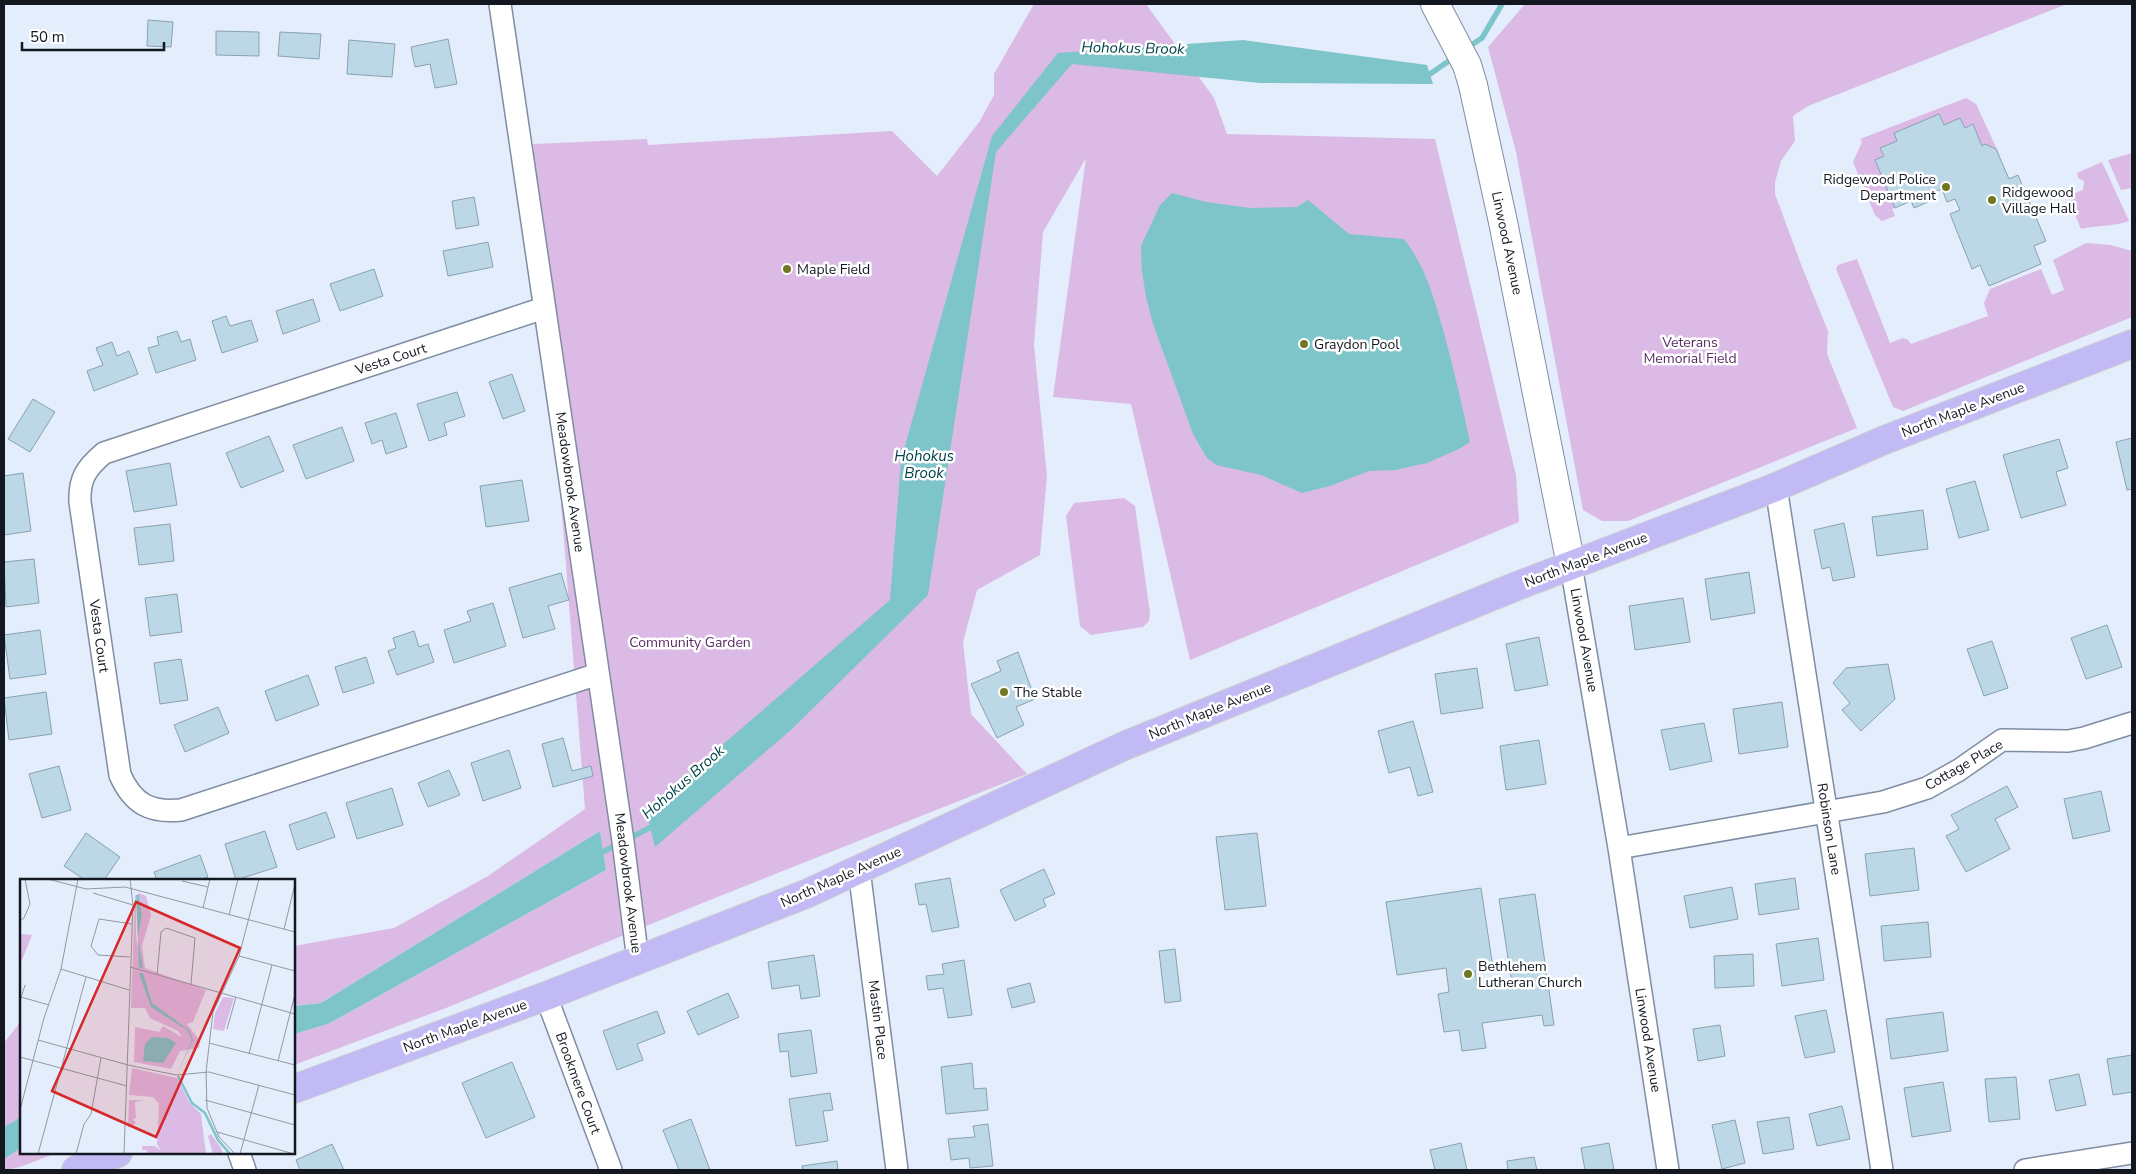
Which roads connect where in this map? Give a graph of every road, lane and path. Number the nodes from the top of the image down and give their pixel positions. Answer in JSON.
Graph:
{"nodes":[{"id":1,"x":500,"y":4,"type":"edge"},
{"id":2,"x":1439,"y":11,"type":"edge"},
{"id":3,"x":544,"y":308,"type":"junction"},
{"id":4,"x":2132,"y":344,"type":"edge"},
{"id":5,"x":1776,"y":487,"type":"junction"},
{"id":6,"x":1571,"y":564,"type":"junction"},
{"id":7,"x":598,"y":674,"type":"junction"},
{"id":8,"x":2132,"y":723,"type":"edge"},
{"id":9,"x":1826,"y":812,"type":"junction"},
{"id":10,"x":1619,"y":848,"type":"junction"},
{"id":11,"x":859,"y":869,"type":"junction"},
{"id":12,"x":638,"y":961,"type":"junction"},
{"id":13,"x":546,"y":996,"type":"junction"},
{"id":14,"x":295,"y":1089,"type":"edge"},
{"id":15,"x":2132,"y":1153,"type":"edge"},
{"id":16,"x":116,"y":1154,"type":"edge"},
{"id":17,"x":239,"y":1154,"type":"edge"},
{"id":18,"x":76,"y":1170,"type":"edge"},
{"id":19,"x":245,"y":1170,"type":"edge"},
{"id":20,"x":610,"y":1170,"type":"edge"},
{"id":21,"x":897,"y":1170,"type":"edge"},
{"id":22,"x":1668,"y":1170,"type":"edge"},
{"id":23,"x":1882,"y":1170,"type":"edge"},
{"id":24,"x":2025,"y":1170,"type":"edge"}],
"edges":[{"from":1,"to":3,"type":"street","name":"Meadowbrook Avenue"},
{"from":2,"to":6,"type":"main road","name":"Linwood Avenue"},
{"from":3,"to":7,"type":"street","name":"Meadowbrook Avenue"},
{"from":3,"to":7,"type":"street","name":"Vesta Court"},
{"from":4,"to":5,"type":"main road","name":"North Maple Avenue"},
{"from":5,"to":6,"type":"main road","name":"North Maple Avenue"},
{"from":5,"to":9,"type":"street","name":"Robinson Lane"},
{"from":6,"to":10,"type":"street","name":"Linwood Avenue"},
{"from":6,"to":11,"type":"main road","name":"North Maple Avenue"},
{"from":7,"to":12,"type":"street","name":"Meadowbrook Avenue"},
{"from":8,"to":9,"type":"street","name":"Cottage Place"},
{"from":9,"to":10,"type":"street","name":"Cottage Place"},
{"from":9,"to":23,"type":"street","name":"Robinson Lane"},
{"from":10,"to":22,"type":"street","name":"Linwood Avenue"},
{"from":11,"to":12,"type":"main road","name":"North Maple Avenue"},
{"from":11,"to":21,"type":"street","name":"Mastin Place"},
{"from":12,"to":13,"type":"main road","name":"North Maple Avenue"},
{"from":13,"to":14,"type":"main road","name":"North Maple Avenue"},
{"from":13,"to":20,"type":"street","name":"Brookmere Court"},
{"from":15,"to":24,"type":"street"},
{"from":16,"to":18,"type":"main road"},
{"from":17,"to":19,"type":"street"}]}
